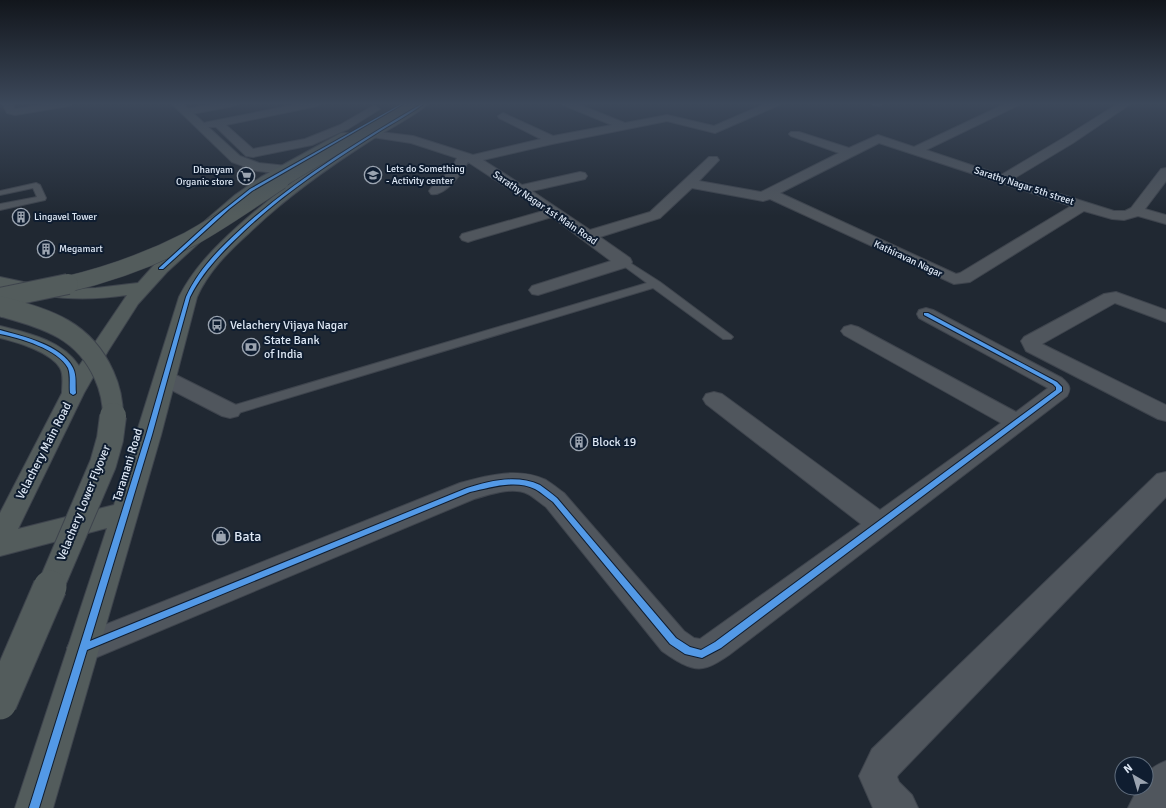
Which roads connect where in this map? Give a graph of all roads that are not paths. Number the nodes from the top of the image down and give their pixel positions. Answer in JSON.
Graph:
{"nodes":[{"id":1,"x":217,"y":141,"type":"edge"},
{"id":2,"x":237,"y":141,"type":"edge"},
{"id":3,"x":311,"y":141,"type":"edge"},
{"id":4,"x":327,"y":141,"type":"edge"},
{"id":5,"x":350,"y":141,"type":"edge"},
{"id":6,"x":362,"y":141,"type":"edge"},
{"id":7,"x":415,"y":141,"type":"edge"},
{"id":8,"x":549,"y":141,"type":"edge"},
{"id":9,"x":815,"y":141,"type":"edge"},
{"id":10,"x":874,"y":141,"type":"edge"},
{"id":11,"x":883,"y":141,"type":"edge"},
{"id":12,"x":936,"y":141,"type":"edge"},
{"id":13,"x":1068,"y":141,"type":"edge"},
{"id":14,"x":915,"y":151,"type":"junction"},
{"id":15,"x":850,"y":152,"type":"junction"},
{"id":16,"x":469,"y":157,"type":"junction"},
{"id":17,"x":713,"y":160,"type":"dead end"},
{"id":18,"x":285,"y":169,"type":"junction"},
{"id":19,"x":313,"y":172,"type":"junction"},
{"id":20,"x":1166,"y":172,"type":"edge"},
{"id":21,"x":580,"y":176,"type":"dead end"},
{"id":22,"x":1004,"y":179,"type":"junction"},
{"id":23,"x":689,"y":183,"type":"junction"},
{"id":24,"x":436,"y":190,"type":"dead end"},
{"id":25,"x":521,"y":190,"type":"junction"},
{"id":26,"x":0,"y":193,"type":"edge"},
{"id":27,"x":770,"y":194,"type":"junction"},
{"id":28,"x":37,"y":203,"type":"dead end"},
{"id":29,"x":1083,"y":205,"type":"junction"},
{"id":30,"x":0,"y":207,"type":"edge"},
{"id":31,"x":1136,"y":211,"type":"junction"},
{"id":32,"x":0,"y":212,"type":"edge"},
{"id":33,"x":554,"y":212,"type":"junction"},
{"id":34,"x":1166,"y":220,"type":"edge"},
{"id":35,"x":588,"y":236,"type":"junction"},
{"id":36,"x":468,"y":237,"type":"dead end"},
{"id":37,"x":624,"y":262,"type":"junction"},
{"id":38,"x":0,"y":282,"type":"edge"},
{"id":39,"x":656,"y":284,"type":"junction"},
{"id":40,"x":18,"y":287,"type":"junction"},
{"id":41,"x":144,"y":287,"type":"junction"},
{"id":42,"x":538,"y":290,"type":"dead end"},
{"id":43,"x":0,"y":297,"type":"edge"},
{"id":44,"x":0,"y":306,"type":"edge"},
{"id":45,"x":926,"y":314,"type":"dead end"},
{"id":46,"x":1166,"y":316,"type":"edge"},
{"id":47,"x":851,"y":331,"type":"dead end"},
{"id":48,"x":0,"y":332,"type":"edge"},
{"id":49,"x":727,"y":337,"type":"dead end"},
{"id":50,"x":165,"y":378,"type":"junction"},
{"id":51,"x":73,"y":393,"type":"junction"},
{"id":52,"x":714,"y":399,"type":"dead end"},
{"id":53,"x":230,"y":411,"type":"joint"},
{"id":54,"x":1166,"y":414,"type":"edge"},
{"id":55,"x":1017,"y":422,"type":"junction"},
{"id":56,"x":1166,"y":481,"type":"edge"},
{"id":57,"x":125,"y":513,"type":"junction"},
{"id":58,"x":880,"y":524,"type":"junction"},
{"id":59,"x":0,"y":539,"type":"edge"},
{"id":60,"x":0,"y":545,"type":"edge"},
{"id":61,"x":83,"y":648,"type":"junction"},
{"id":62,"x":0,"y":703,"type":"edge"},
{"id":63,"x":1166,"y":779,"type":"edge"},
{"id":64,"x":34,"y":808,"type":"edge"},
{"id":65,"x":898,"y":808,"type":"edge"},
{"id":66,"x":1147,"y":808,"type":"edge"}],
"edges":[{"from":1,"to":18,"type":"main road"},
{"from":2,"to":3,"type":"street"},
{"from":4,"to":18,"type":"main road"},
{"from":5,"to":43,"type":"main road","bridge":true},
{"from":6,"to":19,"type":"main road","name":"Taramani Road"},
{"from":7,"to":16,"type":"street","name":"Sarathy Nagar 1st Main Road"},
{"from":8,"to":16,"type":"street"},
{"from":9,"to":15,"type":"street"},
{"from":10,"to":15,"type":"street","name":"Sarathy Nagar 5th street"},
{"from":11,"to":14,"type":"street","name":"Sarathy Nagar 5th street"},
{"from":12,"to":14,"type":"street"},
{"from":13,"to":22,"type":"street"},
{"from":14,"to":22,"type":"street","name":"Sarathy Nagar 5th street"},
{"from":15,"to":27,"type":"street","name":"Sarathy Nagar 5th street"},
{"from":16,"to":24,"type":"street"},
{"from":16,"to":25,"type":"street","name":"Sarathy Nagar 1st Main Road"},
{"from":17,"to":23,"type":"street"},
{"from":18,"to":19,"type":"main road"},
{"from":18,"to":41,"type":"main road","name":"Velachery Main Road"},
{"from":19,"to":50,"type":"main road","name":"Taramani Road"},
{"from":20,"to":31,"type":"street"},
{"from":21,"to":25,"type":"street"},
{"from":22,"to":29,"type":"street","name":"Sarathy Nagar 5th street"},
{"from":23,"to":27,"type":"street","name":"Sarathy Nagar 5th street"},
{"from":23,"to":35,"type":"street"},
{"from":25,"to":33,"type":"street","name":"Sarathy Nagar 1st Main Road"},
{"from":26,"to":30,"type":"lane"},
{"from":27,"to":29,"type":"street","name":"Kathiravan Nagar"},
{"from":28,"to":32,"type":"lane"},
{"from":29,"to":31,"type":"street","name":"Sarathy Nagar 5th street"},
{"from":31,"to":34,"type":"street"},
{"from":33,"to":35,"type":"street","name":"Sarathy Nagar 1st Main Road"},
{"from":33,"to":36,"type":"street"},
{"from":35,"to":37,"type":"street","name":"Sarathy Nagar 1st Main Road"},
{"from":37,"to":39,"type":"lane"},
{"from":37,"to":42,"type":"street"},
{"from":38,"to":40,"type":"main road"},
{"from":39,"to":49,"type":"lane"},
{"from":39,"to":53,"type":"lane"},
{"from":40,"to":41,"type":"main road"},
{"from":40,"to":43,"type":"street"},
{"from":41,"to":51,"type":"main road","name":"Velachery Main Road"},
{"from":44,"to":62,"type":"main road","name":"Velachery Lower Flyover","bridge":true},
{"from":45,"to":55,"type":"street"},
{"from":46,"to":54,"type":"street"},
{"from":47,"to":55,"type":"street"},
{"from":48,"to":51,"type":"main road"},
{"from":50,"to":53,"type":"street"},
{"from":50,"to":57,"type":"main road","name":"Taramani Road"},
{"from":51,"to":59,"type":"main road","name":"Velachery Main Road"},
{"from":52,"to":58,"type":"street"},
{"from":55,"to":58,"type":"street"},
{"from":56,"to":65,"type":"street"},
{"from":57,"to":60,"type":"main road"},
{"from":57,"to":61,"type":"main road","name":"Taramani Road"},
{"from":58,"to":61,"type":"street"},
{"from":61,"to":64,"type":"main road","name":"Taramani Road"},
{"from":63,"to":66,"type":"street"}]}
